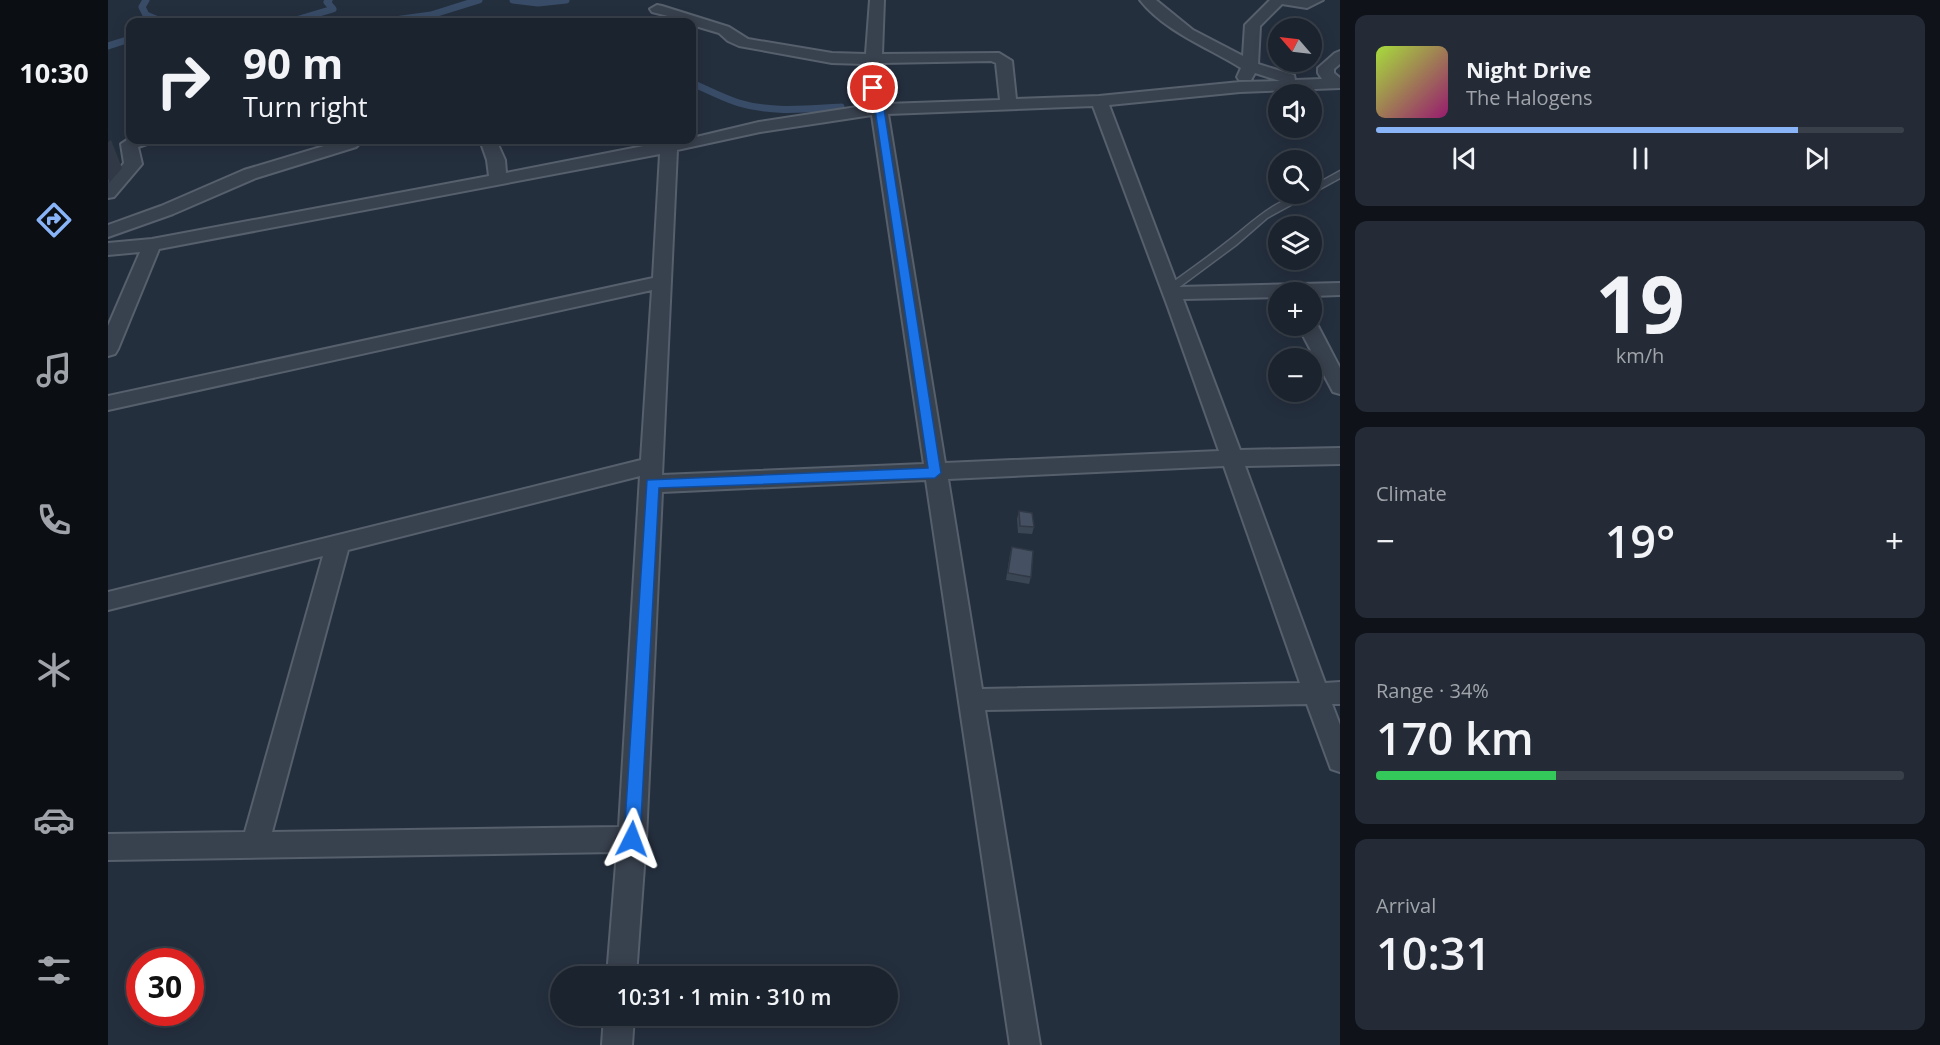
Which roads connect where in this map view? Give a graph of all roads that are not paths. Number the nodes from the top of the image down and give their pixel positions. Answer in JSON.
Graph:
{"nodes":[{"id":1,"x":877,"y":0,"type":"edge"},
{"id":2,"x":1147,"y":0,"type":"edge"},
{"id":3,"x":1280,"y":0,"type":"edge"},
{"id":4,"x":1316,"y":0,"type":"edge"},
{"id":5,"x":657,"y":9,"type":"dead end"},
{"id":6,"x":686,"y":18,"type":"edge"},
{"id":7,"x":696,"y":21,"type":"edge"},
{"id":8,"x":1340,"y":56,"type":"edge"},
{"id":9,"x":872,"y":59,"type":"junction"},
{"id":10,"x":1250,"y":67,"type":"junction"},
{"id":11,"x":1306,"y":83,"type":"junction"},
{"id":12,"x":1336,"y":83,"type":"edge"},
{"id":13,"x":1240,"y":87,"type":"junction"},
{"id":14,"x":1099,"y":101,"type":"junction"},
{"id":15,"x":1008,"y":104,"type":"junction"},
{"id":16,"x":879,"y":109,"type":"junction"},
{"id":17,"x":696,"y":141,"type":"edge"},
{"id":18,"x":129,"y":144,"type":"edge"},
{"id":19,"x":347,"y":144,"type":"edge"},
{"id":20,"x":490,"y":144,"type":"edge"},
{"id":21,"x":680,"y":144,"type":"edge"},
{"id":22,"x":669,"y":146,"type":"junction"},
{"id":23,"x":1340,"y":174,"type":"edge"},
{"id":24,"x":498,"y":178,"type":"junction"},
{"id":25,"x":1322,"y":185,"type":"edge"},
{"id":26,"x":108,"y":193,"type":"edge"},
{"id":27,"x":1287,"y":204,"type":"edge"},
{"id":28,"x":108,"y":231,"type":"edge"},
{"id":29,"x":152,"y":245,"type":"junction"},
{"id":30,"x":108,"y":249,"type":"edge"},
{"id":31,"x":663,"y":282,"type":"junction"},
{"id":32,"x":1340,"y":289,"type":"edge"},
{"id":33,"x":1322,"y":290,"type":"edge"},
{"id":34,"x":1170,"y":291,"type":"junction"},
{"id":35,"x":1268,"y":291,"type":"edge"},
{"id":36,"x":1313,"y":336,"type":"edge"},
{"id":37,"x":108,"y":349,"type":"edge"},
{"id":38,"x":1340,"y":387,"type":"edge"},
{"id":39,"x":108,"y":403,"type":"edge"},
{"id":40,"x":1340,"y":456,"type":"edge"},
{"id":41,"x":1231,"y":458,"type":"junction"},
{"id":42,"x":935,"y":473,"type":"junction"},
{"id":43,"x":653,"y":474,"type":"junction"},
{"id":44,"x":338,"y":544,"type":"junction"},
{"id":45,"x":108,"y":601,"type":"edge"},
{"id":46,"x":1328,"y":693,"type":"edge"},
{"id":47,"x":970,"y":700,"type":"junction"},
{"id":48,"x":1340,"y":761,"type":"edge"},
{"id":49,"x":632,"y":839,"type":"junction"},
{"id":50,"x":255,"y":845,"type":"junction"},
{"id":51,"x":108,"y":847,"type":"edge"},
{"id":52,"x":623,"y":966,"type":"edge"},
{"id":53,"x":618,"y":1026,"type":"edge"},
{"id":54,"x":617,"y":1045,"type":"edge"},
{"id":55,"x":1025,"y":1045,"type":"edge"}],
"edges":[{"from":1,"to":9,"type":"street"},
{"from":2,"to":10,"type":"street"},
{"from":3,"to":4,"type":"street"},
{"from":3,"to":10,"type":"street"},
{"from":5,"to":6,"type":"street"},
{"from":7,"to":9,"type":"street"},
{"from":8,"to":12,"type":"street"},
{"from":9,"to":15,"type":"street"},
{"from":9,"to":16,"type":"street"},
{"from":10,"to":11,"type":"street"},
{"from":10,"to":13,"type":"street"},
{"from":11,"to":12,"type":"street"},
{"from":11,"to":13,"type":"street"},
{"from":13,"to":14,"type":"street"},
{"from":14,"to":15,"type":"street"},
{"from":14,"to":34,"type":"street"},
{"from":15,"to":16,"type":"street"},
{"from":16,"to":17,"type":"street"},
{"from":16,"to":42,"type":"street"},
{"from":18,"to":26,"type":"street"},
{"from":19,"to":28,"type":"street"},
{"from":20,"to":24,"type":"street"},
{"from":21,"to":22,"type":"street"},
{"from":22,"to":24,"type":"street"},
{"from":22,"to":31,"type":"street"},
{"from":23,"to":25,"type":"lane"},
{"from":24,"to":29,"type":"street"},
{"from":27,"to":34,"type":"lane"},
{"from":29,"to":30,"type":"street"},
{"from":29,"to":37,"type":"street"},
{"from":31,"to":39,"type":"street"},
{"from":31,"to":43,"type":"street"},
{"from":32,"to":33,"type":"street"},
{"from":34,"to":35,"type":"street"},
{"from":34,"to":41,"type":"street"},
{"from":36,"to":38,"type":"street"},
{"from":40,"to":41,"type":"street"},
{"from":41,"to":42,"type":"street"},
{"from":41,"to":46,"type":"street"},
{"from":42,"to":43,"type":"street"},
{"from":42,"to":47,"type":"street"},
{"from":43,"to":44,"type":"street"},
{"from":43,"to":49,"type":"street"},
{"from":44,"to":45,"type":"street"},
{"from":44,"to":50,"type":"street"},
{"from":46,"to":47,"type":"street"},
{"from":46,"to":48,"type":"street"},
{"from":47,"to":55,"type":"street"},
{"from":49,"to":50,"type":"street"},
{"from":49,"to":52,"type":"street"},
{"from":50,"to":51,"type":"street"},
{"from":53,"to":54,"type":"street"}]}
